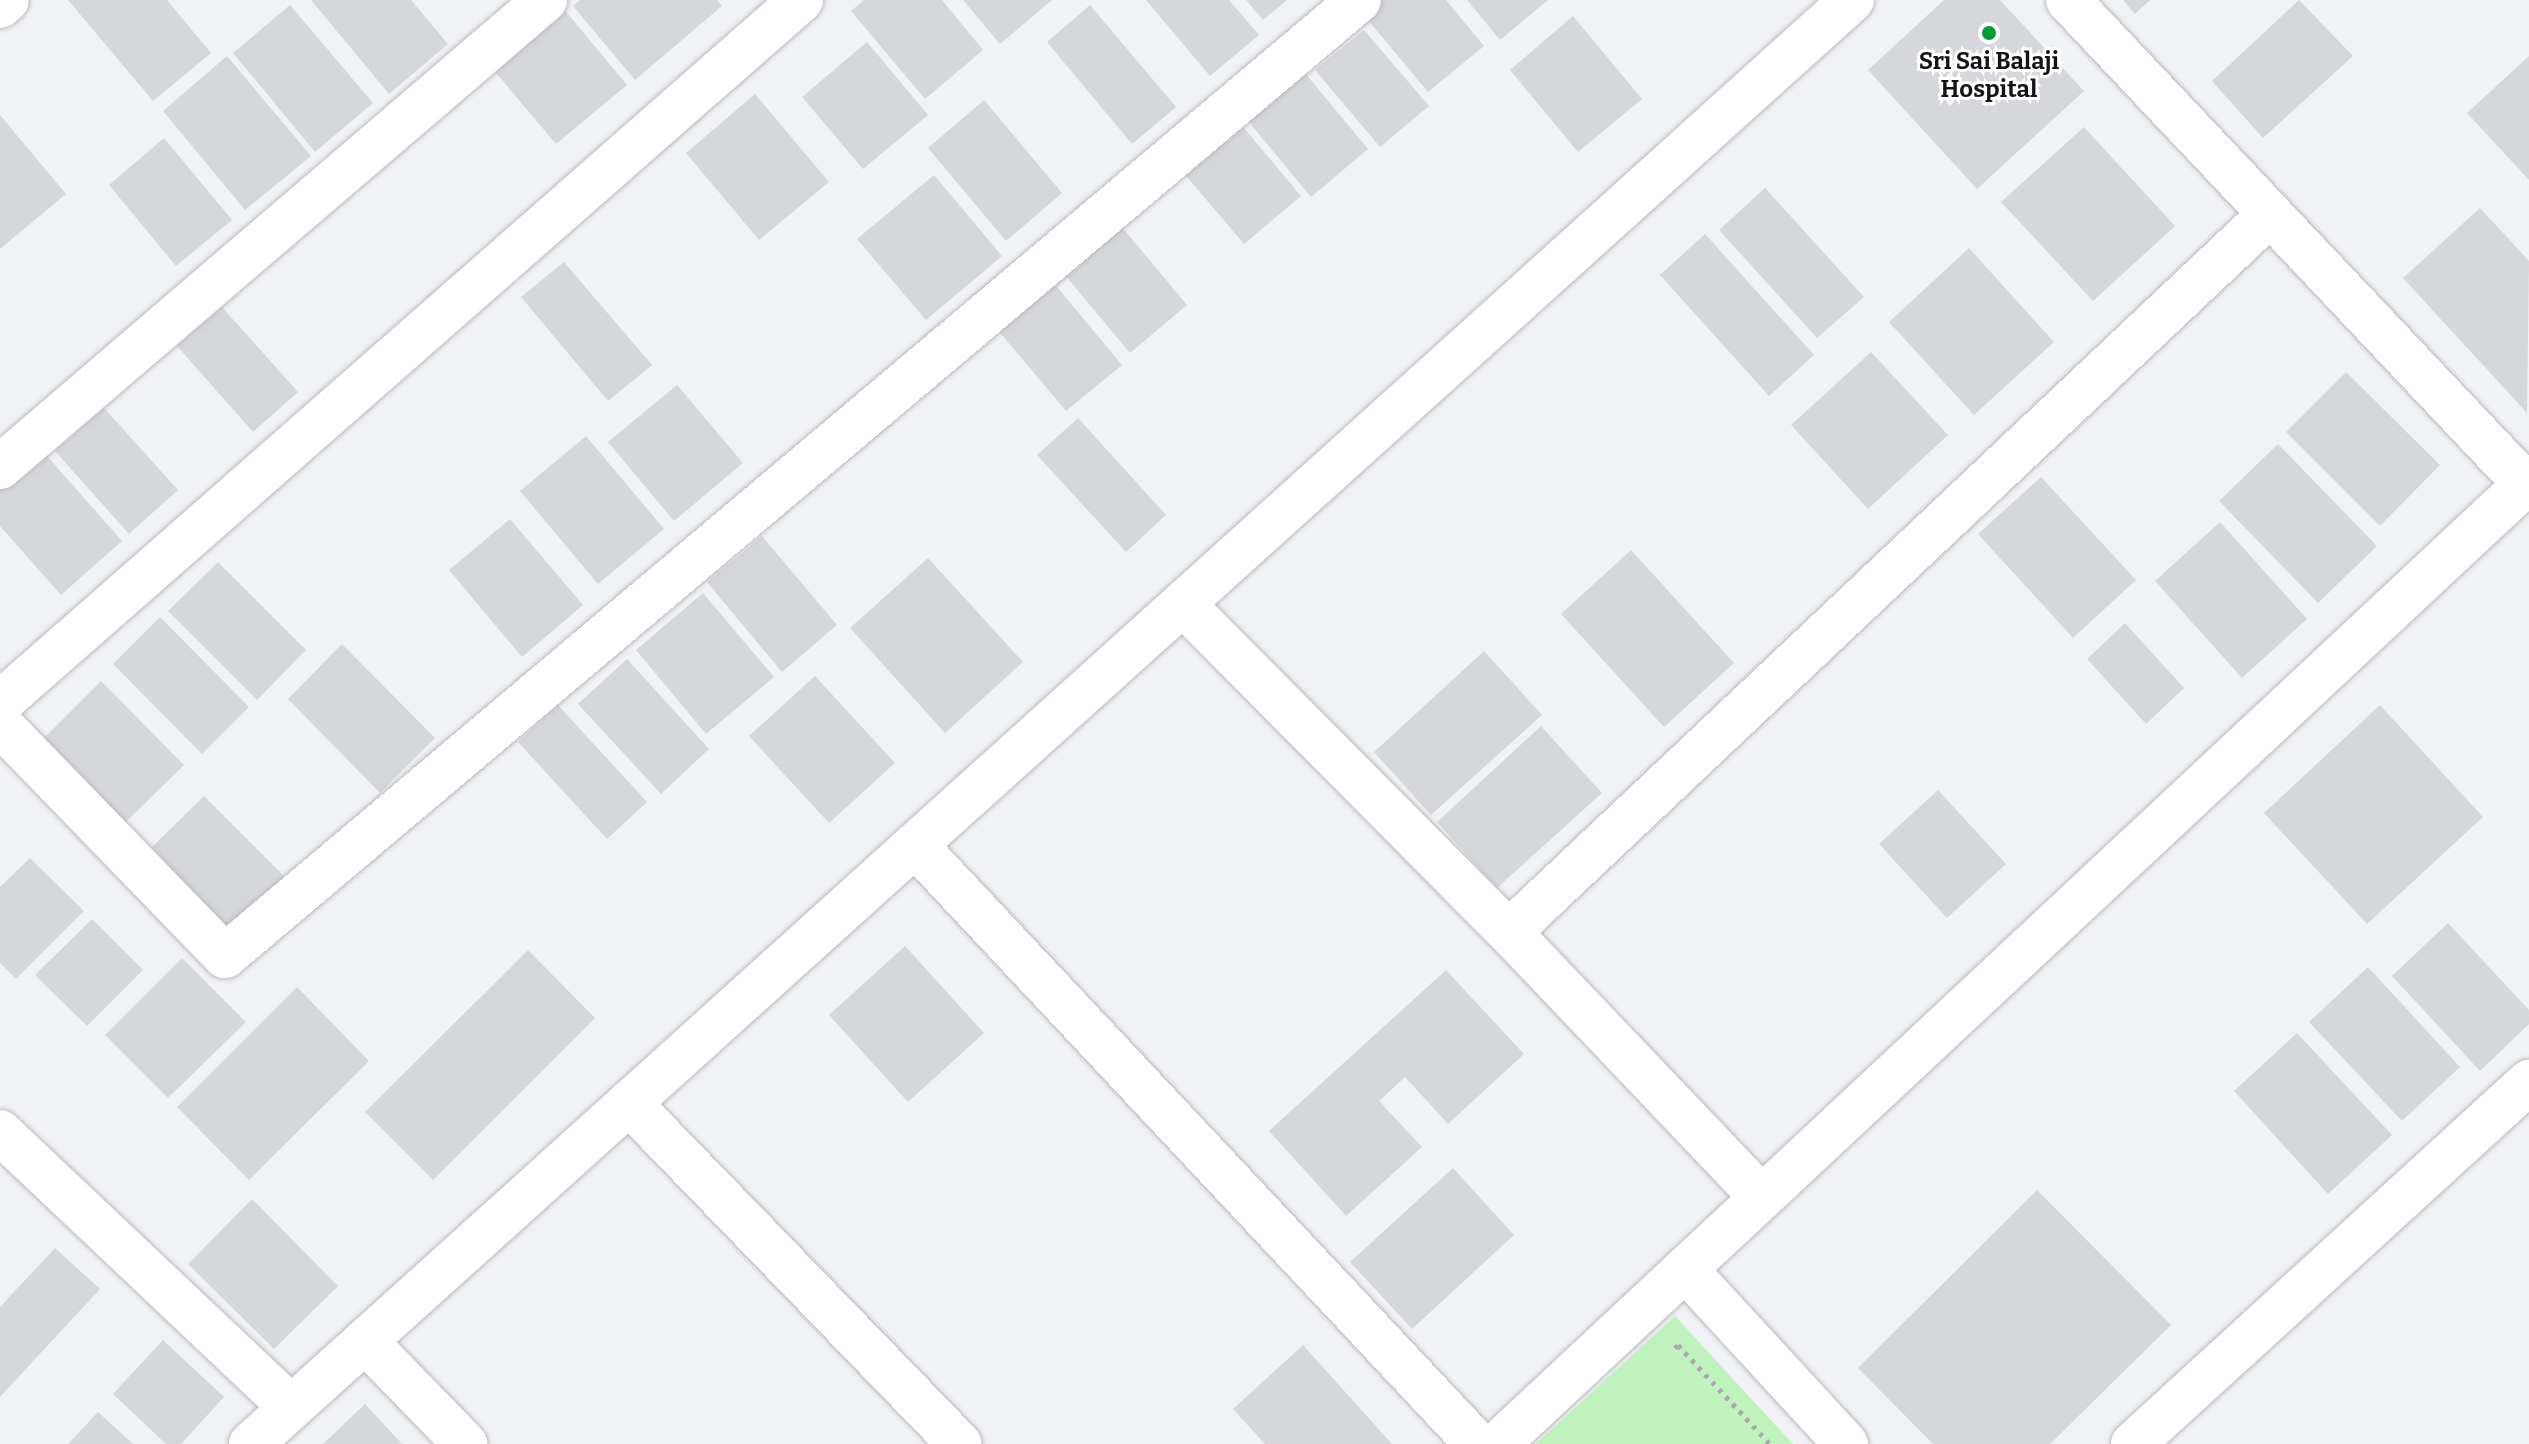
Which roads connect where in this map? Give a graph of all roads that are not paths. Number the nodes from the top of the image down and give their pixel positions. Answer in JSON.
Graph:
{"nodes":[{"id":1,"x":7,"y":0,"type":"edge"},
{"id":2,"x":545,"y":0,"type":"edge"},
{"id":3,"x":801,"y":0,"type":"edge"},
{"id":4,"x":1359,"y":0,"type":"edge"},
{"id":5,"x":1852,"y":0,"type":"edge"},
{"id":6,"x":2068,"y":0,"type":"edge"},
{"id":7,"x":0,"y":6,"type":"edge"},
{"id":8,"x":2269,"y":215,"type":"junction"},
{"id":9,"x":0,"y":467,"type":"edge"},
{"id":10,"x":2528,"y":484,"type":"edge"},
{"id":11,"x":1183,"y":604,"type":"junction"},
{"id":12,"x":0,"y":703,"type":"edge"},
{"id":13,"x":0,"y":724,"type":"edge"},
{"id":14,"x":915,"y":845,"type":"junction"},
{"id":15,"x":1509,"y":932,"type":"junction"},
{"id":16,"x":2529,"y":1082,"type":"edge"},
{"id":17,"x":629,"y":1103,"type":"junction"},
{"id":18,"x":0,"y":1132,"type":"edge"},
{"id":19,"x":1761,"y":1197,"type":"junction"},
{"id":20,"x":1685,"y":1269,"type":"junction"},
{"id":21,"x":365,"y":1341,"type":"junction"},
{"id":22,"x":291,"y":1407,"type":"junction"},
{"id":23,"x":251,"y":1444,"type":"edge"},
{"id":24,"x":465,"y":1444,"type":"edge"},
{"id":25,"x":959,"y":1444,"type":"edge"},
{"id":26,"x":1477,"y":1444,"type":"edge"},
{"id":27,"x":1498,"y":1444,"type":"edge"},
{"id":28,"x":1846,"y":1444,"type":"edge"},
{"id":29,"x":2133,"y":1444,"type":"edge"}],
"edges":[{"from":1,"to":7,"type":"street"},
{"from":2,"to":9,"type":"street"},
{"from":3,"to":12,"type":"street"},
{"from":4,"to":13,"type":"street"},
{"from":5,"to":11,"type":"street"},
{"from":6,"to":8,"type":"street"},
{"from":8,"to":10,"type":"street"},
{"from":8,"to":15,"type":"street"},
{"from":10,"to":19,"type":"street"},
{"from":11,"to":14,"type":"street"},
{"from":11,"to":15,"type":"street"},
{"from":14,"to":17,"type":"street"},
{"from":14,"to":26,"type":"street"},
{"from":15,"to":19,"type":"street"},
{"from":16,"to":29,"type":"street"},
{"from":17,"to":21,"type":"street"},
{"from":17,"to":25,"type":"street"},
{"from":18,"to":22,"type":"street"},
{"from":19,"to":20,"type":"street"},
{"from":20,"to":27,"type":"street"},
{"from":20,"to":28,"type":"street"},
{"from":21,"to":22,"type":"street"},
{"from":21,"to":24,"type":"street"},
{"from":22,"to":23,"type":"street"}]}
